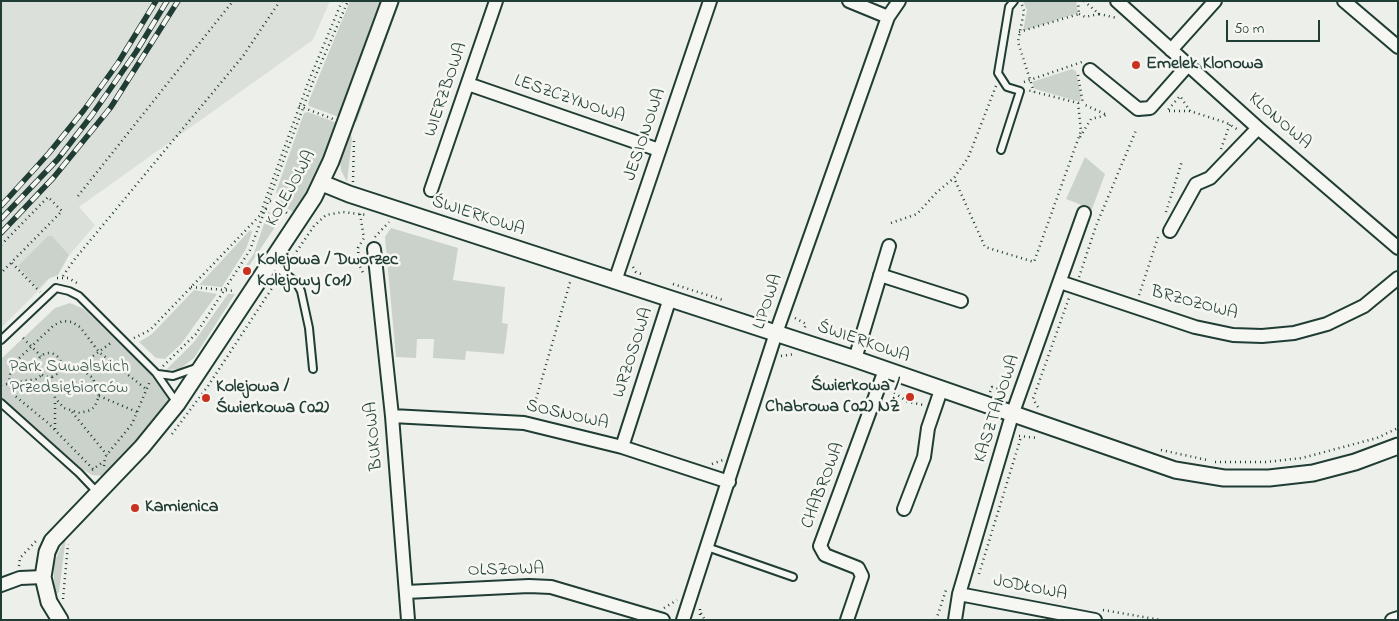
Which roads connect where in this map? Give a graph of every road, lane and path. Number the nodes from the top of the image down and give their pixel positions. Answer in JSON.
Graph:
{"nodes":[{"id":1,"x":233,"y":1,"type":"edge"},
{"id":2,"x":280,"y":1,"type":"edge"},
{"id":3,"x":342,"y":1,"type":"edge"},
{"id":4,"x":348,"y":1,"type":"edge"},
{"id":5,"x":390,"y":1,"type":"edge"},
{"id":6,"x":496,"y":1,"type":"edge"},
{"id":7,"x":710,"y":1,"type":"edge"},
{"id":8,"x":849,"y":1,"type":"edge"},
{"id":9,"x":899,"y":1,"type":"edge"},
{"id":10,"x":1014,"y":1,"type":"edge"},
{"id":11,"x":1021,"y":1,"type":"edge"},
{"id":12,"x":1078,"y":1,"type":"edge"},
{"id":13,"x":1084,"y":1,"type":"edge"},
{"id":14,"x":1117,"y":1,"type":"edge"},
{"id":15,"x":1215,"y":1,"type":"edge"},
{"id":16,"x":1344,"y":1,"type":"edge"},
{"id":17,"x":1079,"y":14,"type":"junction"},
{"id":18,"x":888,"y":17,"type":"junction"},
{"id":19,"x":1019,"y":32,"type":"junction"},
{"id":20,"x":1398,"y":48,"type":"edge"},
{"id":21,"x":1171,"y":50,"type":"junction"},
{"id":22,"x":1075,"y":64,"type":"dead end"},
{"id":23,"x":1188,"y":65,"type":"junction"},
{"id":24,"x":1090,"y":70,"type":"dead end"},
{"id":25,"x":999,"y":74,"type":"junction"},
{"id":26,"x":468,"y":84,"type":"junction"},
{"id":27,"x":1025,"y":90,"type":"dead end"},
{"id":28,"x":1034,"y":92,"type":"junction"},
{"id":29,"x":1078,"y":103,"type":"junction"},
{"id":30,"x":1083,"y":104,"type":"junction"},
{"id":31,"x":300,"y":106,"type":"junction"},
{"id":32,"x":304,"y":107,"type":"junction"},
{"id":33,"x":1190,"y":111,"type":"junction"},
{"id":34,"x":345,"y":123,"type":"junction"},
{"id":35,"x":1229,"y":126,"type":"dead end"},
{"id":36,"x":1137,"y":128,"type":"dead end"},
{"id":37,"x":1258,"y":128,"type":"junction"},
{"id":38,"x":355,"y":137,"type":"dead end"},
{"id":39,"x":1080,"y":138,"type":"junction"},
{"id":40,"x":660,"y":150,"type":"junction"},
{"id":41,"x":1002,"y":150,"type":"dead end"},
{"id":42,"x":1182,"y":161,"type":"dead end"},
{"id":43,"x":954,"y":178,"type":"junction"},
{"id":44,"x":322,"y":182,"type":"junction"},
{"id":45,"x":356,"y":186,"type":"dead end"},
{"id":46,"x":431,"y":190,"type":"dead end"},
{"id":47,"x":78,"y":196,"type":"dead end"},
{"id":48,"x":270,"y":201,"type":"junction"},
{"id":49,"x":268,"y":207,"type":"junction"},
{"id":50,"x":261,"y":213,"type":"junction"},
{"id":51,"x":286,"y":213,"type":"junction"},
{"id":52,"x":1084,"y":213,"type":"dead end"},
{"id":53,"x":360,"y":214,"type":"junction"},
{"id":54,"x":1164,"y":216,"type":"dead end"},
{"id":55,"x":293,"y":217,"type":"dead end"},
{"id":56,"x":375,"y":218,"type":"dead end"},
{"id":57,"x":382,"y":220,"type":"dead end"},
{"id":58,"x":281,"y":221,"type":"dead end"},
{"id":59,"x":389,"y":222,"type":"junction"},
{"id":60,"x":891,"y":223,"type":"dead end"},
{"id":61,"x":396,"y":224,"type":"dead end"},
{"id":62,"x":1166,"y":228,"type":"joint"},
{"id":63,"x":1,"y":244,"type":"edge"},
{"id":64,"x":889,"y":246,"type":"dead end"},
{"id":65,"x":374,"y":248,"type":"dead end"},
{"id":66,"x":1398,"y":248,"type":"edge"},
{"id":67,"x":622,"y":259,"type":"junction"},
{"id":68,"x":12,"y":263,"type":"junction"},
{"id":69,"x":277,"y":267,"type":"junction"},
{"id":70,"x":574,"y":268,"type":"junction"},
{"id":71,"x":2,"y":272,"type":"edge"},
{"id":72,"x":880,"y":275,"type":"junction"},
{"id":73,"x":649,"y":276,"type":"dead end"},
{"id":74,"x":63,"y":277,"type":"junction"},
{"id":75,"x":1398,"y":278,"type":"edge"},
{"id":76,"x":52,"y":280,"type":"dead end"},
{"id":77,"x":615,"y":281,"type":"junction"},
{"id":78,"x":1060,"y":282,"type":"junction"},
{"id":79,"x":239,"y":284,"type":"dead end"},
{"id":80,"x":46,"y":286,"type":"dead end"},
{"id":81,"x":191,"y":287,"type":"junction"},
{"id":82,"x":1075,"y":287,"type":"junction"},
{"id":83,"x":56,"y":288,"type":"junction"},
{"id":84,"x":85,"y":290,"type":"dead end"},
{"id":85,"x":224,"y":291,"type":"junction"},
{"id":86,"x":670,"y":291,"type":"junction"},
{"id":87,"x":40,"y":292,"type":"junction"},
{"id":88,"x":33,"y":298,"type":"dead end"},
{"id":89,"x":1138,"y":300,"type":"dead end"},
{"id":90,"x":724,"y":301,"type":"dead end"},
{"id":91,"x":961,"y":301,"type":"dead end"},
{"id":92,"x":750,"y":310,"type":"dead end"},
{"id":93,"x":757,"y":311,"type":"dead end"},
{"id":94,"x":776,"y":333,"type":"junction"},
{"id":95,"x":128,"y":335,"type":"dead end"},
{"id":96,"x":23,"y":338,"type":"dead end"},
{"id":97,"x":115,"y":339,"type":"dead end"},
{"id":98,"x":1,"y":340,"type":"edge"},
{"id":99,"x":30,"y":345,"type":"junction"},
{"id":100,"x":99,"y":352,"type":"junction"},
{"id":101,"x":212,"y":353,"type":"junction"},
{"id":102,"x":41,"y":356,"type":"junction"},
{"id":103,"x":855,"y":360,"type":"junction"},
{"id":104,"x":61,"y":368,"type":"junction"},
{"id":105,"x":77,"y":368,"type":"junction"},
{"id":106,"x":312,"y":369,"type":"dead end"},
{"id":107,"x":885,"y":370,"type":"junction"},
{"id":108,"x":157,"y":373,"type":"junction"},
{"id":109,"x":42,"y":375,"type":"junction"},
{"id":110,"x":52,"y":377,"type":"junction"},
{"id":111,"x":9,"y":384,"type":"junction"},
{"id":112,"x":1,"y":385,"type":"edge"},
{"id":113,"x":146,"y":389,"type":"junction"},
{"id":114,"x":941,"y":390,"type":"junction"},
{"id":115,"x":99,"y":396,"type":"junction"},
{"id":116,"x":55,"y":398,"type":"junction"},
{"id":117,"x":1,"y":403,"type":"edge"},
{"id":118,"x":177,"y":404,"type":"junction"},
{"id":119,"x":1042,"y":409,"type":"dead end"},
{"id":120,"x":72,"y":412,"type":"junction"},
{"id":121,"x":137,"y":412,"type":"junction"},
{"id":122,"x":1012,"y":415,"type":"junction"},
{"id":123,"x":392,"y":416,"type":"junction"},
{"id":124,"x":529,"y":424,"type":"junction"},
{"id":125,"x":1398,"y":428,"type":"edge"},
{"id":126,"x":55,"y":429,"type":"junction"},
{"id":127,"x":1021,"y":436,"type":"dead end"},
{"id":128,"x":166,"y":439,"type":"dead end"},
{"id":129,"x":1398,"y":446,"type":"edge"},
{"id":130,"x":622,"y":447,"type":"junction"},
{"id":131,"x":1153,"y":448,"type":"dead end"},
{"id":132,"x":107,"y":454,"type":"junction"},
{"id":133,"x":103,"y":462,"type":"junction"},
{"id":134,"x":93,"y":468,"type":"junction"},
{"id":135,"x":88,"y":473,"type":"dead end"},
{"id":136,"x":114,"y":476,"type":"junction"},
{"id":137,"x":728,"y":482,"type":"junction"},
{"id":138,"x":98,"y":493,"type":"junction"},
{"id":139,"x":904,"y":509,"type":"dead end"},
{"id":140,"x":69,"y":541,"type":"dead end"},
{"id":141,"x":707,"y":547,"type":"junction"},
{"id":142,"x":978,"y":576,"type":"dead end"},
{"id":143,"x":43,"y":577,"type":"junction"},
{"id":144,"x":794,"y":577,"type":"dead end"},
{"id":145,"x":1,"y":585,"type":"edge"},
{"id":146,"x":406,"y":592,"type":"junction"},
{"id":147,"x":959,"y":594,"type":"junction"},
{"id":148,"x":678,"y":599,"type":"dead end"},
{"id":149,"x":64,"y":603,"type":"dead end"},
{"id":150,"x":701,"y":613,"type":"dead end"},
{"id":151,"x":661,"y":615,"type":"edge"},
{"id":152,"x":1398,"y":619,"type":"edge"},
{"id":153,"x":60,"y":620,"type":"edge"},
{"id":154,"x":408,"y":620,"type":"edge"},
{"id":155,"x":683,"y":620,"type":"edge"},
{"id":156,"x":705,"y":620,"type":"edge"},
{"id":157,"x":847,"y":620,"type":"edge"},
{"id":158,"x":955,"y":620,"type":"edge"},
{"id":159,"x":1095,"y":620,"type":"edge"},
{"id":160,"x":1392,"y":620,"type":"edge"}],
"edges":[{"from":1,"to":47,"type":"path"},
{"from":2,"to":74,"type":"path"},
{"from":3,"to":31,"type":"path"},
{"from":4,"to":32,"type":"path"},
{"from":5,"to":34,"type":"street","name":"KOLEJOWA"},
{"from":6,"to":26,"type":"street","name":"WIERZBOWA"},
{"from":7,"to":40,"type":"street","name":"JESIONOWA"},
{"from":8,"to":18,"type":"street"},
{"from":9,"to":18,"type":"street","name":"LIPOWA"},
{"from":10,"to":25,"type":"lane"},
{"from":11,"to":19,"type":"path"},
{"from":12,"to":17,"type":"path"},
{"from":13,"to":17,"type":"path"},
{"from":14,"to":21,"type":"street","name":"KLONOWA"},
{"from":15,"to":21,"type":"street"},
{"from":16,"to":20,"type":"street"},
{"from":17,"to":19,"type":"path"},
{"from":18,"to":94,"type":"street","name":"LIPOWA"},
{"from":19,"to":28,"type":"path"},
{"from":21,"to":23,"type":"street","name":"KLONOWA"},
{"from":22,"to":30,"type":"path"},
{"from":23,"to":24,"type":"street"},
{"from":23,"to":37,"type":"street","name":"KLONOWA"},
{"from":25,"to":41,"type":"lane"},
{"from":25,"to":43,"type":"path"},
{"from":26,"to":40,"type":"street","name":"LESZCZYNOWA"},
{"from":26,"to":46,"type":"street","name":"WIERZBOWA"},
{"from":27,"to":28,"type":"path"},
{"from":28,"to":29,"type":"path"},
{"from":29,"to":30,"type":"path"},
{"from":29,"to":39,"type":"path"},
{"from":30,"to":39,"type":"path"},
{"from":31,"to":32,"type":"path"},
{"from":31,"to":50,"type":"path"},
{"from":32,"to":34,"type":"path"},
{"from":32,"to":48,"type":"path"},
{"from":33,"to":33,"type":"path"},
{"from":33,"to":35,"type":"path"},
{"from":34,"to":44,"type":"street","name":"KOLEJOWA"},
{"from":36,"to":82,"type":"path"},
{"from":37,"to":62,"type":"street"},
{"from":37,"to":66,"type":"street","name":"KLONOWA"},
{"from":38,"to":45,"type":"path"},
{"from":39,"to":43,"type":"path"},
{"from":40,"to":67,"type":"street","name":"JESIONOWA"},
{"from":42,"to":54,"type":"path"},
{"from":43,"to":60,"type":"path"},
{"from":44,"to":69,"type":"street","name":"KOLEJOWA"},
{"from":44,"to":70,"type":"street","name":"ŚWIERKOWA"},
{"from":48,"to":49,"type":"path"},
{"from":48,"to":51,"type":"path"},
{"from":49,"to":50,"type":"path"},
{"from":49,"to":85,"type":"path"},
{"from":50,"to":81,"type":"path"},
{"from":51,"to":55,"type":"path"},
{"from":51,"to":58,"type":"path"},
{"from":52,"to":78,"type":"street","name":"KASZTANOWA"},
{"from":53,"to":56,"type":"path"},
{"from":53,"to":59,"type":"path"},
{"from":53,"to":69,"type":"path"},
{"from":57,"to":59,"type":"path"},
{"from":59,"to":61,"type":"path"},
{"from":62,"to":89,"type":"path"},
{"from":63,"to":68,"type":"path"},
{"from":64,"to":72,"type":"street"},
{"from":65,"to":123,"type":"street","name":"BUKOWA"},
{"from":67,"to":73,"type":"path"},
{"from":67,"to":77,"type":"street","name":"JESIONOWA"},
{"from":68,"to":71,"type":"path"},
{"from":68,"to":87,"type":"path"},
{"from":69,"to":101,"type":"street","name":"KOLEJOWA"},
{"from":69,"to":106,"type":"lane"},
{"from":69,"to":128,"type":"path"},
{"from":70,"to":77,"type":"street","name":"ŚWIERKOWA"},
{"from":70,"to":124,"type":"path"},
{"from":72,"to":91,"type":"street"},
{"from":72,"to":103,"type":"street"},
{"from":74,"to":76,"type":"path"},
{"from":74,"to":83,"type":"path"},
{"from":74,"to":84,"type":"path"},
{"from":75,"to":82,"type":"street","name":"BRZOZOWA"},
{"from":77,"to":86,"type":"street","name":"ŚWIERKOWA"},
{"from":78,"to":82,"type":"street","name":"BRZOZOWA"},
{"from":78,"to":122,"type":"street","name":"KASZTANOWA"},
{"from":79,"to":85,"type":"path"},
{"from":80,"to":87,"type":"path"},
{"from":81,"to":85,"type":"path"},
{"from":81,"to":95,"type":"path"},
{"from":82,"to":119,"type":"path"},
{"from":83,"to":98,"type":"lane"},
{"from":83,"to":108,"type":"lane"},
{"from":85,"to":108,"type":"path"},
{"from":86,"to":90,"type":"path"},
{"from":86,"to":94,"type":"street","name":"ŚWIERKOWA"},
{"from":86,"to":130,"type":"street","name":"WRZOSOWA"},
{"from":87,"to":88,"type":"path"},
{"from":92,"to":93,"type":"path"},
{"from":94,"to":103,"type":"street","name":"ŚWIERKOWA"},
{"from":94,"to":137,"type":"street","name":"LIPOWA"},
{"from":96,"to":99,"type":"path"},
{"from":97,"to":100,"type":"path"},
{"from":99,"to":100,"type":"path"},
{"from":99,"to":102,"type":"path"},
{"from":99,"to":111,"type":"path"},
{"from":100,"to":105,"type":"path"},
{"from":100,"to":113,"type":"path"},
{"from":101,"to":108,"type":"lane"},
{"from":101,"to":118,"type":"street","name":"KOLEJOWA"},
{"from":102,"to":104,"type":"path"},
{"from":102,"to":109,"type":"path"},
{"from":103,"to":107,"type":"street","name":"ŚWIERKOWA"},
{"from":104,"to":105,"type":"path"},
{"from":104,"to":110,"type":"path"},
{"from":105,"to":115,"type":"path"},
{"from":107,"to":114,"type":"street","name":"ŚWIERKOWA"},
{"from":107,"to":157,"type":"street","name":"CHABROWA"},
{"from":108,"to":113,"type":"path"},
{"from":108,"to":118,"type":"lane"},
{"from":109,"to":110,"type":"path"},
{"from":109,"to":111,"type":"path"},
{"from":110,"to":116,"type":"path"},
{"from":111,"to":112,"type":"path"},
{"from":111,"to":126,"type":"path"},
{"from":113,"to":121,"type":"path"},
{"from":114,"to":122,"type":"street","name":"ŚWIERKOWA"},
{"from":114,"to":139,"type":"street"},
{"from":115,"to":120,"type":"path"},
{"from":115,"to":121,"type":"path"},
{"from":116,"to":120,"type":"path"},
{"from":116,"to":126,"type":"path"},
{"from":117,"to":138,"type":"lane"},
{"from":118,"to":136,"type":"street","name":"KOLEJOWA"},
{"from":120,"to":132,"type":"path"},
{"from":121,"to":132,"type":"path"},
{"from":122,"to":129,"type":"street","name":"ŚWIERKOWA"},
{"from":122,"to":147,"type":"street","name":"KASZTANOWA"},
{"from":123,"to":124,"type":"street","name":"SOSNOWA"},
{"from":123,"to":146,"type":"street","name":"BUKOWA"},
{"from":124,"to":130,"type":"street","name":"SOSNOWA"},
{"from":125,"to":131,"type":"path"},
{"from":126,"to":134,"type":"path"},
{"from":127,"to":142,"type":"path"},
{"from":130,"to":137,"type":"street","name":"SOSNOWA"},
{"from":132,"to":133,"type":"path"},
{"from":133,"to":134,"type":"path"},
{"from":133,"to":136,"type":"path"},
{"from":134,"to":135,"type":"path"},
{"from":136,"to":138,"type":"street","name":"KOLEJOWA"},
{"from":137,"to":141,"type":"street","name":"LIPOWA"},
{"from":138,"to":143,"type":"street","name":"KOLEJOWA"},
{"from":140,"to":149,"type":"path"},
{"from":141,"to":144,"type":"lane"},
{"from":141,"to":155,"type":"street","name":"LIPOWA"},
{"from":143,"to":145,"type":"street"},
{"from":143,"to":153,"type":"street"},
{"from":146,"to":151,"type":"street","name":"OLSZOWA"},
{"from":146,"to":154,"type":"street","name":"BUKOWA"},
{"from":147,"to":158,"type":"street","name":"KASZTANOWA"},
{"from":147,"to":159,"type":"street","name":"JODŁOWA"},
{"from":148,"to":151,"type":"path"},
{"from":150,"to":156,"type":"path"},
{"from":152,"to":160,"type":"street"}]}
